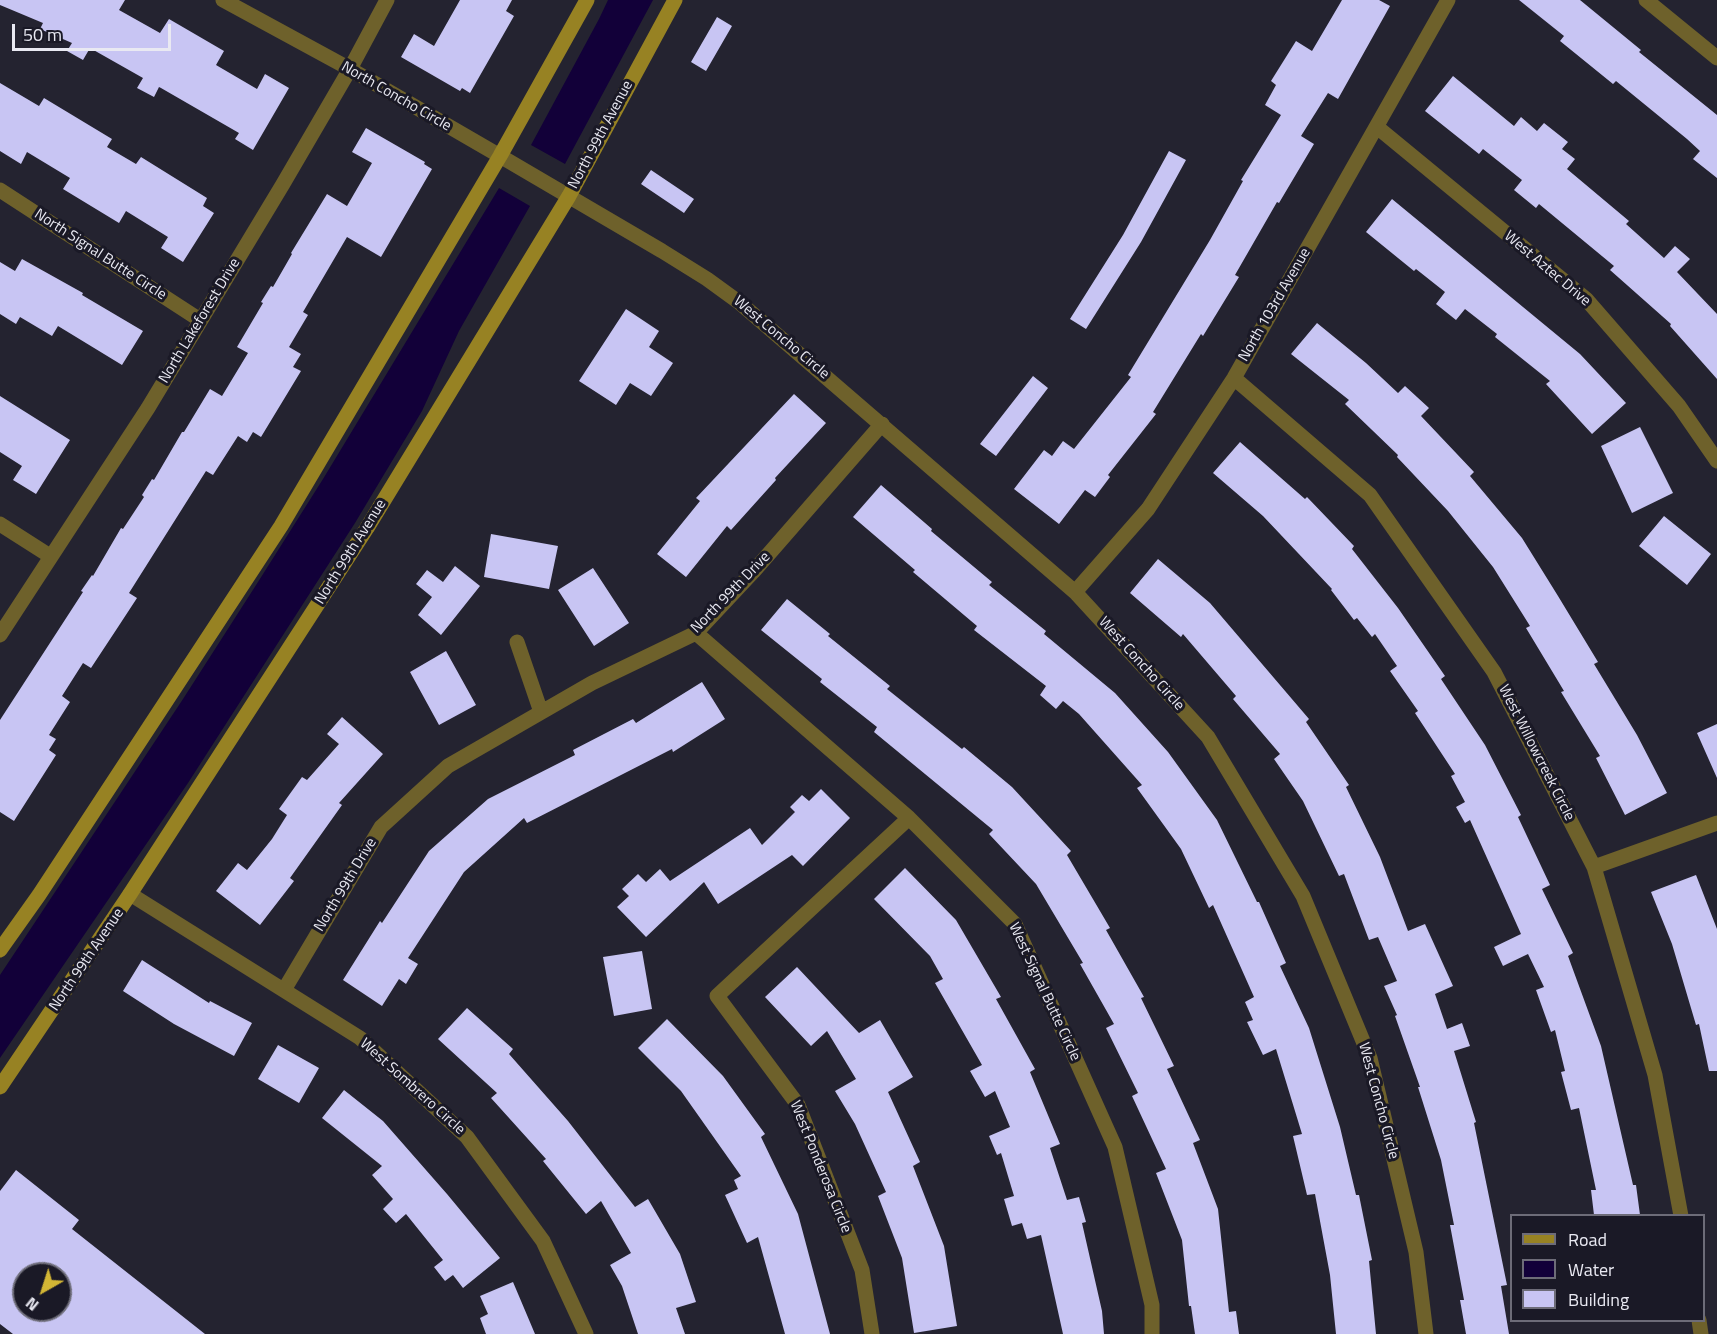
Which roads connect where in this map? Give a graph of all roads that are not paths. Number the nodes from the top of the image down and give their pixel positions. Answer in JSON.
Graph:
{"nodes":[{"id":1,"x":223,"y":0,"type":"edge"},
{"id":2,"x":387,"y":0,"type":"edge"},
{"id":3,"x":587,"y":0,"type":"edge"},
{"id":4,"x":675,"y":0,"type":"edge"},
{"id":5,"x":1448,"y":0,"type":"edge"},
{"id":6,"x":1646,"y":0,"type":"edge"},
{"id":7,"x":1717,"y":58,"type":"edge"},
{"id":8,"x":350,"y":69,"type":"junction"},
{"id":9,"x":1377,"y":127,"type":"junction"},
{"id":10,"x":500,"y":156,"type":"junction"},
{"id":11,"x":0,"y":190,"type":"edge"},
{"id":12,"x":569,"y":196,"type":"junction"},
{"id":13,"x":200,"y":320,"type":"junction"},
{"id":14,"x":1234,"y":378,"type":"junction"},
{"id":15,"x":882,"y":424,"type":"junction"},
{"id":16,"x":1717,"y":461,"type":"edge"},
{"id":17,"x":0,"y":524,"type":"edge"},
{"id":18,"x":50,"y":556,"type":"junction"},
{"id":19,"x":1074,"y":592,"type":"junction"},
{"id":20,"x":696,"y":633,"type":"junction"},
{"id":21,"x":0,"y":635,"type":"edge"},
{"id":22,"x":517,"y":642,"type":"dead end"},
{"id":23,"x":542,"y":712,"type":"junction"},
{"id":24,"x":909,"y":818,"type":"junction"},
{"id":25,"x":1717,"y":823,"type":"edge"},
{"id":26,"x":1594,"y":867,"type":"junction"},
{"id":27,"x":130,"y":894,"type":"junction"},
{"id":28,"x":0,"y":950,"type":"edge"},
{"id":29,"x":284,"y":990,"type":"junction"},
{"id":30,"x":0,"y":1087,"type":"edge"},
{"id":31,"x":1680,"y":1214,"type":"edge"},
{"id":32,"x":586,"y":1334,"type":"edge"},
{"id":33,"x":872,"y":1334,"type":"edge"},
{"id":34,"x":1152,"y":1334,"type":"edge"},
{"id":35,"x":1426,"y":1334,"type":"edge"}],
"edges":[{"from":1,"to":8,"type":"street","name":"North Concho Circle"},
{"from":2,"to":8,"type":"street","name":"North Lakeforest Drive"},
{"from":3,"to":10,"type":"main road"},
{"from":4,"to":12,"type":"main road","name":"North 99th Avenue"},
{"from":5,"to":9,"type":"street","name":"North 103rd Avenue"},
{"from":6,"to":7,"type":"street"},
{"from":8,"to":10,"type":"street","name":"North Concho Circle"},
{"from":8,"to":13,"type":"street","name":"North Lakeforest Drive"},
{"from":9,"to":14,"type":"street","name":"North 103rd Avenue"},
{"from":9,"to":16,"type":"street","name":"West Aztec Drive"},
{"from":10,"to":12,"type":"street","name":"North Concho Circle"},
{"from":10,"to":28,"type":"main road"},
{"from":11,"to":13,"type":"street","name":"North Signal Butte Circle"},
{"from":12,"to":15,"type":"street","name":"West Concho Circle"},
{"from":12,"to":27,"type":"main road","name":"North 99th Avenue"},
{"from":13,"to":18,"type":"street","name":"North Lakeforest Drive"},
{"from":14,"to":19,"type":"street","name":"North 103rd Avenue"},
{"from":14,"to":26,"type":"street","name":"West Willowcreek Circle"},
{"from":15,"to":19,"type":"street","name":"West Concho Circle"},
{"from":15,"to":20,"type":"street","name":"North 99th Drive"},
{"from":17,"to":18,"type":"street"},
{"from":18,"to":21,"type":"street","name":"North Lakeforest Drive"},
{"from":19,"to":35,"type":"street","name":"West Concho Circle"},
{"from":20,"to":23,"type":"street","name":"North 99th Drive"},
{"from":20,"to":24,"type":"street","name":"West Signal Butte Circle"},
{"from":22,"to":23,"type":"street"},
{"from":23,"to":29,"type":"street","name":"North 99th Drive"},
{"from":24,"to":33,"type":"street","name":"West Ponderosa Circle"},
{"from":24,"to":34,"type":"street","name":"West Signal Butte Circle"},
{"from":25,"to":26,"type":"street"},
{"from":26,"to":31,"type":"street","name":"West Willowcreek Circle"},
{"from":27,"to":29,"type":"street","name":"West Sombrero Circle"},
{"from":27,"to":30,"type":"main road","name":"North 99th Avenue"},
{"from":29,"to":32,"type":"street","name":"West Sombrero Circle"}]}
